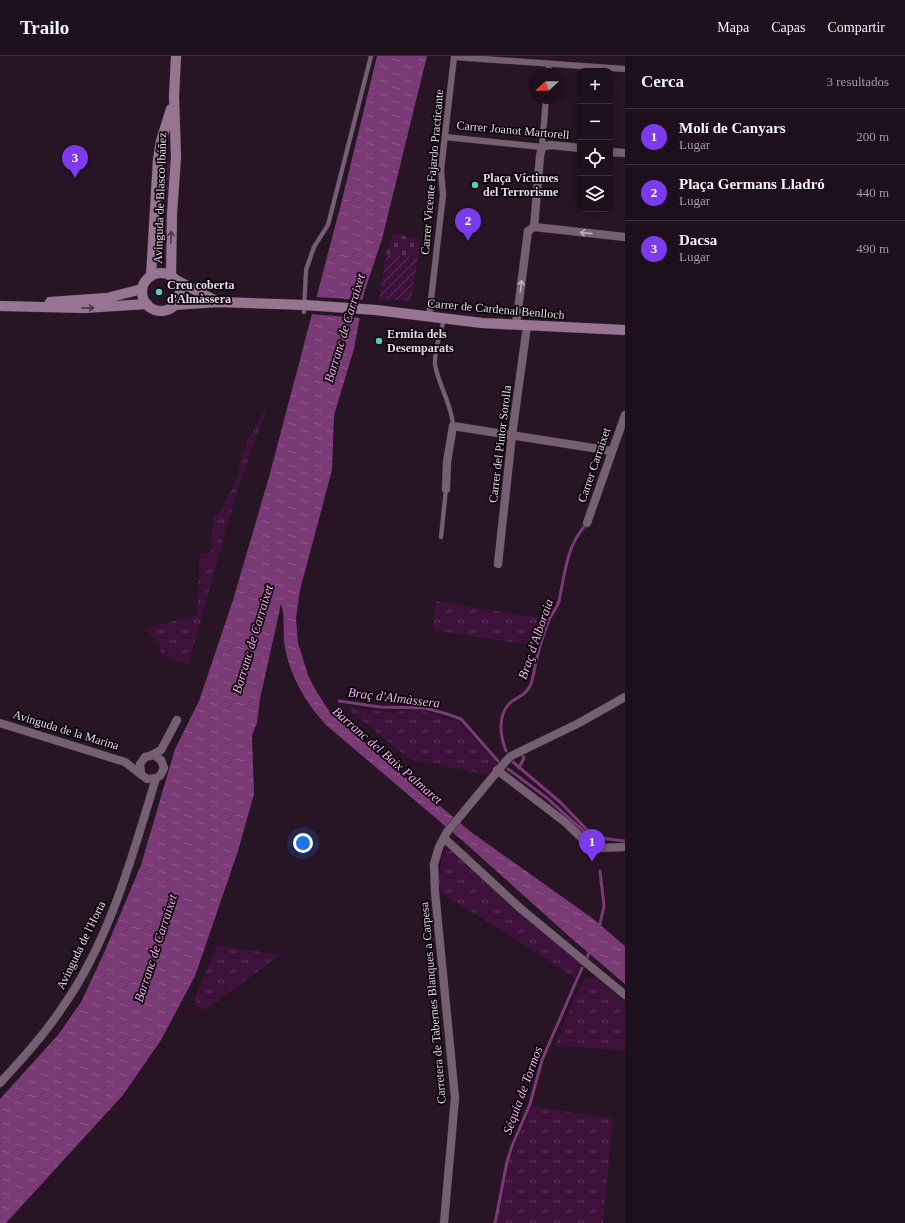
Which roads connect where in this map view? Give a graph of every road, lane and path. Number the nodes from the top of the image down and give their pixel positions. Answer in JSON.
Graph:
{"nodes":[{"id":1,"x":176,"y":56,"type":"edge"},
{"id":2,"x":371,"y":56,"type":"edge"},
{"id":3,"x":549,"y":64,"type":"junction"},
{"id":4,"x":549,"y":68,"type":"edge"},
{"id":5,"x":625,"y":69,"type":"edge"},
{"id":6,"x":174,"y":97,"type":"junction"},
{"id":7,"x":546,"y":104,"type":"edge"},
{"id":8,"x":445,"y":137,"type":"junction"},
{"id":9,"x":175,"y":140,"type":"junction"},
{"id":10,"x":161,"y":141,"type":"junction"},
{"id":11,"x":542,"y":147,"type":"junction"},
{"id":12,"x":577,"y":148,"type":"edge"},
{"id":13,"x":613,"y":152,"type":"edge"},
{"id":14,"x":625,"y":153,"type":"edge"},
{"id":15,"x":176,"y":157,"type":"junction"},
{"id":16,"x":158,"y":159,"type":"junction"},
{"id":17,"x":534,"y":227,"type":"junction"},
{"id":18,"x":625,"y":237,"type":"edge"},
{"id":19,"x":151,"y":276,"type":"junction"},
{"id":20,"x":173,"y":278,"type":"junction"},
{"id":21,"x":142,"y":289,"type":"junction"},
{"id":22,"x":218,"y":302,"type":"junction"},
{"id":23,"x":147,"y":304,"type":"junction"},
{"id":24,"x":174,"y":305,"type":"junction"},
{"id":25,"x":0,"y":306,"type":"edge"},
{"id":26,"x":21,"y":306,"type":"junction"},
{"id":27,"x":306,"y":307,"type":"junction"},
{"id":28,"x":429,"y":317,"type":"junction"},
{"id":29,"x":444,"y":318,"type":"junction"},
{"id":30,"x":516,"y":325,"type":"junction"},
{"id":31,"x":527,"y":326,"type":"junction"},
{"id":32,"x":625,"y":330,"type":"edge"},
{"id":33,"x":625,"y":414,"type":"edge"},
{"id":34,"x":453,"y":426,"type":"junction"},
{"id":35,"x":512,"y":435,"type":"junction"},
{"id":36,"x":612,"y":451,"type":"junction"},
{"id":37,"x":446,"y":489,"type":"joint"},
{"id":38,"x":587,"y":523,"type":"dead end"},
{"id":39,"x":441,"y":537,"type":"dead end"},
{"id":40,"x":498,"y":564,"type":"dead end"},
{"id":41,"x":625,"y":697,"type":"edge"},
{"id":42,"x":177,"y":720,"type":"dead end"},
{"id":43,"x":0,"y":723,"type":"edge"},
{"id":44,"x":166,"y":742,"type":"junction"},
{"id":45,"x":152,"y":755,"type":"junction"},
{"id":46,"x":143,"y":759,"type":"junction"},
{"id":47,"x":125,"y":762,"type":"junction"},
{"id":48,"x":163,"y":762,"type":"junction"},
{"id":49,"x":499,"y":768,"type":"junction"},
{"id":50,"x":142,"y":774,"type":"junction"},
{"id":51,"x":156,"y":778,"type":"junction"},
{"id":52,"x":150,"y":799,"type":"junction"},
{"id":53,"x":445,"y":835,"type":"junction"},
{"id":54,"x":625,"y":847,"type":"edge"},
{"id":55,"x":625,"y":995,"type":"edge"},
{"id":56,"x":0,"y":1083,"type":"edge"},
{"id":57,"x":444,"y":1223,"type":"edge"}],
"edges":[{"from":1,"to":6,"type":"main road","name":"Avinguda de Blasco Ibáñez"},
{"from":2,"to":27,"type":"lane"},
{"from":3,"to":4,"type":"street"},
{"from":3,"to":5,"type":"street","name":"Carrer Vicente Fajardo Practicante"},
{"from":3,"to":8,"type":"street","name":"Carrer Vicente Fajardo Practicante"},
{"from":6,"to":9,"type":"main road","name":"Avinguda de Blasco Ibáñez"},
{"from":6,"to":10,"type":"main road","name":"Avinguda de Blasco Ibáñez"},
{"from":7,"to":11,"type":"street"},
{"from":8,"to":11,"type":"street","name":"Carrer Joanot Martorell"},
{"from":8,"to":28,"type":"street","name":"Carrer Vicente Fajardo Practicante"},
{"from":9,"to":10,"type":"main road"},
{"from":9,"to":15,"type":"main road","name":"Avinguda de Blasco Ibáñez"},
{"from":10,"to":16,"type":"main road","name":"Avinguda de Blasco Ibáñez"},
{"from":11,"to":12,"type":"street","name":"Carrer Joanot Martorell"},
{"from":11,"to":17,"type":"street"},
{"from":13,"to":14,"type":"street"},
{"from":15,"to":16,"type":"main road"},
{"from":20,"to":15,"type":"main road","name":"Avinguda de Blasco Ibáñez","one_way":true},
{"from":16,"to":19,"type":"main road","name":"Avinguda de Blasco Ibáñez"},
{"from":18,"to":17,"type":"street","one_way":true},
{"from":30,"to":17,"type":"street","one_way":true},
{"from":19,"to":20,"type":"main road"},
{"from":19,"to":21,"type":"main road"},
{"from":20,"to":22,"type":"main road"},
{"from":20,"to":24,"type":"main road"},
{"from":21,"to":23,"type":"main road"},
{"from":21,"to":26,"type":"main road"},
{"from":22,"to":24,"type":"main road","name":"Carrer de Cardenal Benlloch"},
{"from":22,"to":27,"type":"main road","name":"Carrer de Cardenal Benlloch"},
{"from":23,"to":24,"type":"main road"},
{"from":26,"to":23,"type":"main road","one_way":true},
{"from":25,"to":26,"type":"main road"},
{"from":27,"to":28,"type":"main road","name":"Carrer de Cardenal Benlloch"},
{"from":28,"to":29,"type":"main road","name":"Carrer de Cardenal Benlloch"},
{"from":29,"to":30,"type":"main road","name":"Carrer de Cardenal Benlloch"},
{"from":29,"to":34,"type":"lane"},
{"from":30,"to":31,"type":"main road","name":"Carrer de Cardenal Benlloch"},
{"from":31,"to":32,"type":"main road","name":"Carrer de Cardenal Benlloch"},
{"from":31,"to":35,"type":"street","name":"Carrer del Pintor Sorolla"},
{"from":33,"to":36,"type":"street","name":"Carrer Carraixet"},
{"from":34,"to":35,"type":"street"},
{"from":34,"to":37,"type":"street"},
{"from":35,"to":36,"type":"street"},
{"from":35,"to":40,"type":"street","name":"Carrer del Pintor Sorolla"},
{"from":36,"to":38,"type":"street","name":"Carrer Carraixet"},
{"from":37,"to":39,"type":"lane"},
{"from":41,"to":49,"type":"street","name":"Carretera de Tabernes Blanques a Carpesa"},
{"from":42,"to":44,"type":"street"},
{"from":43,"to":47,"type":"street","name":"Avinguda de la Marina"},
{"from":44,"to":45,"type":"street"},
{"from":44,"to":48,"type":"street"},
{"from":45,"to":46,"type":"street"},
{"from":45,"to":48,"type":"street"},
{"from":46,"to":47,"type":"street","name":"Avinguda de la Marina"},
{"from":46,"to":50,"type":"street"},
{"from":47,"to":50,"type":"street","name":"Avinguda de la Marina"},
{"from":48,"to":51,"type":"street"},
{"from":49,"to":53,"type":"street","name":"Carretera de Tabernes Blanques a Carpesa"},
{"from":49,"to":54,"type":"street"},
{"from":50,"to":51,"type":"street"},
{"from":50,"to":52,"type":"street"},
{"from":51,"to":52,"type":"street","name":"Avinguda de l'Horta"},
{"from":52,"to":56,"type":"street","name":"Avinguda de l'Horta"},
{"from":53,"to":55,"type":"street"},
{"from":53,"to":57,"type":"street","name":"Carretera de Tabernes Blanques a Carpesa"}]}
